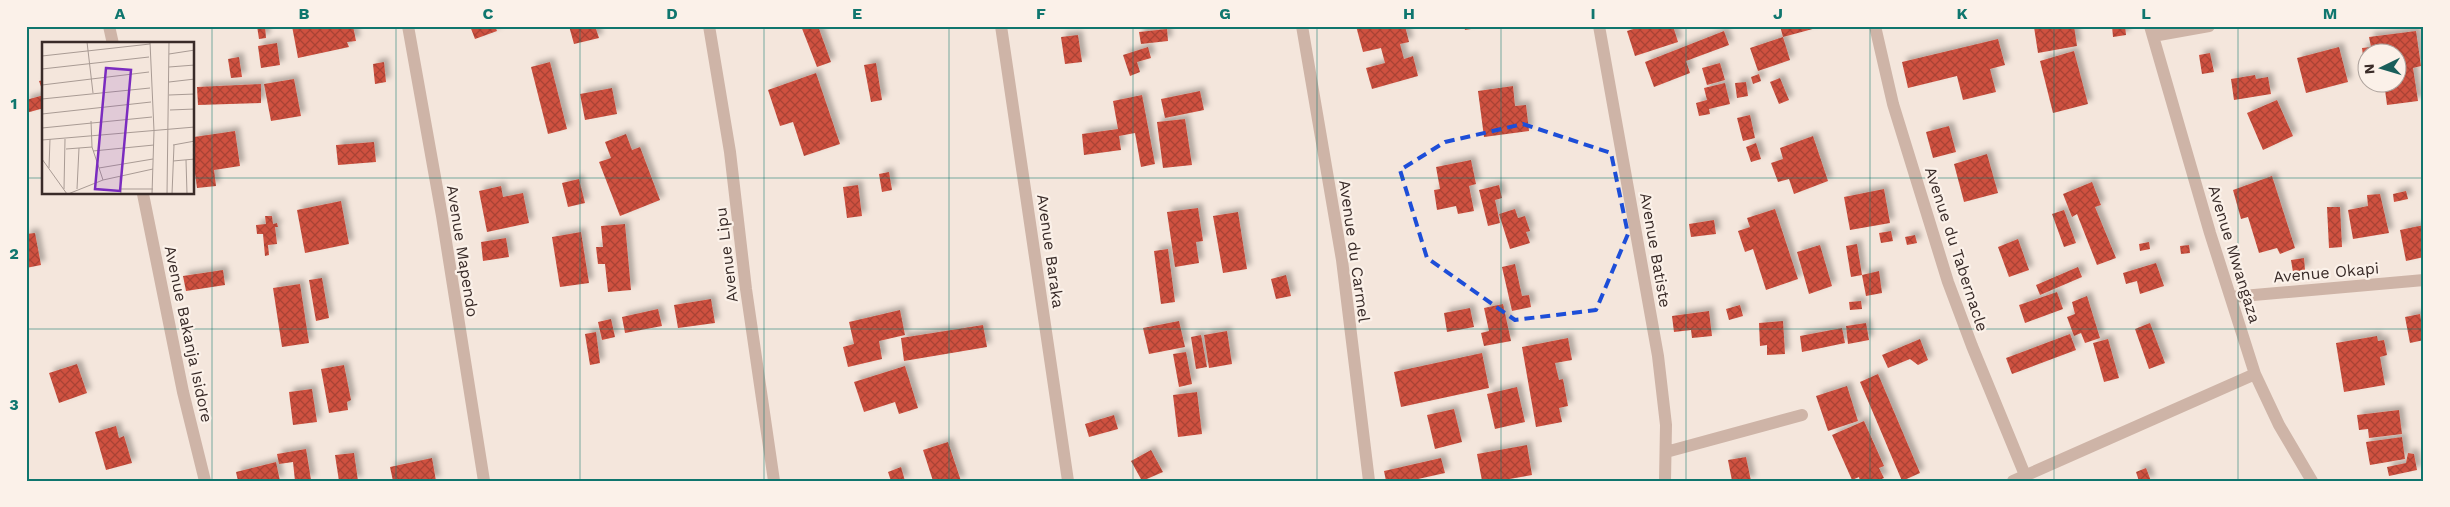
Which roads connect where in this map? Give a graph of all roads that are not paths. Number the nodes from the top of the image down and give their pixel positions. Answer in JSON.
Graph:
{"nodes":[{"id":1,"x":109,"y":26,"type":"edge"},
{"id":2,"x":408,"y":26,"type":"edge"},
{"id":3,"x":709,"y":26,"type":"edge"},
{"id":4,"x":1001,"y":26,"type":"edge"},
{"id":5,"x":1302,"y":26,"type":"edge"},
{"id":6,"x":1599,"y":26,"type":"edge"},
{"id":7,"x":1875,"y":26,"type":"edge"},
{"id":8,"x":2209,"y":26,"type":"edge"},
{"id":9,"x":2152,"y":31,"type":"edge"},
{"id":10,"x":112,"y":42,"type":"edge"},
{"id":11,"x":143,"y":195,"type":"edge"},
{"id":12,"x":2424,"y":280,"type":"edge"},
{"id":13,"x":2231,"y":297,"type":"junction"},
{"id":14,"x":2255,"y":374,"type":"junction"},
{"id":15,"x":1802,"y":415,"type":"dead end"},
{"id":16,"x":1666,"y":452,"type":"junction"},
{"id":17,"x":2026,"y":475,"type":"junction"},
{"id":18,"x":205,"y":481,"type":"edge"},
{"id":19,"x":484,"y":481,"type":"edge"},
{"id":20,"x":774,"y":481,"type":"edge"},
{"id":21,"x":1068,"y":481,"type":"edge"},
{"id":22,"x":1369,"y":481,"type":"edge"},
{"id":23,"x":1665,"y":481,"type":"edge"},
{"id":24,"x":2013,"y":481,"type":"edge"},
{"id":25,"x":2312,"y":481,"type":"edge"}],
"edges":[{"from":1,"to":10,"type":"street"},
{"from":2,"to":19,"type":"street","name":"Avenue Mapendo"},
{"from":3,"to":20,"type":"street","name":"Avenue Lipu"},
{"from":4,"to":21,"type":"street","name":"Avenue Baraka"},
{"from":5,"to":22,"type":"street","name":"Avenue du Carmel"},
{"from":6,"to":16,"type":"street","name":"Avenue Batiste"},
{"from":7,"to":17,"type":"street","name":"Avenue du Tabernacle"},
{"from":8,"to":9,"type":"street"},
{"from":9,"to":13,"type":"street","name":"Avenue Mwangaza"},
{"from":11,"to":18,"type":"street","name":"Avenue Bakanja Isidore"},
{"from":12,"to":13,"type":"street","name":"Avenue Okapi"},
{"from":13,"to":14,"type":"street","name":"Avenue Mwangaza"},
{"from":14,"to":17,"type":"street"},
{"from":14,"to":25,"type":"street","name":"Avenue Mwangaza"},
{"from":15,"to":16,"type":"street"},
{"from":16,"to":23,"type":"street","name":"Avenue Batiste"},
{"from":17,"to":24,"type":"street"}]}
